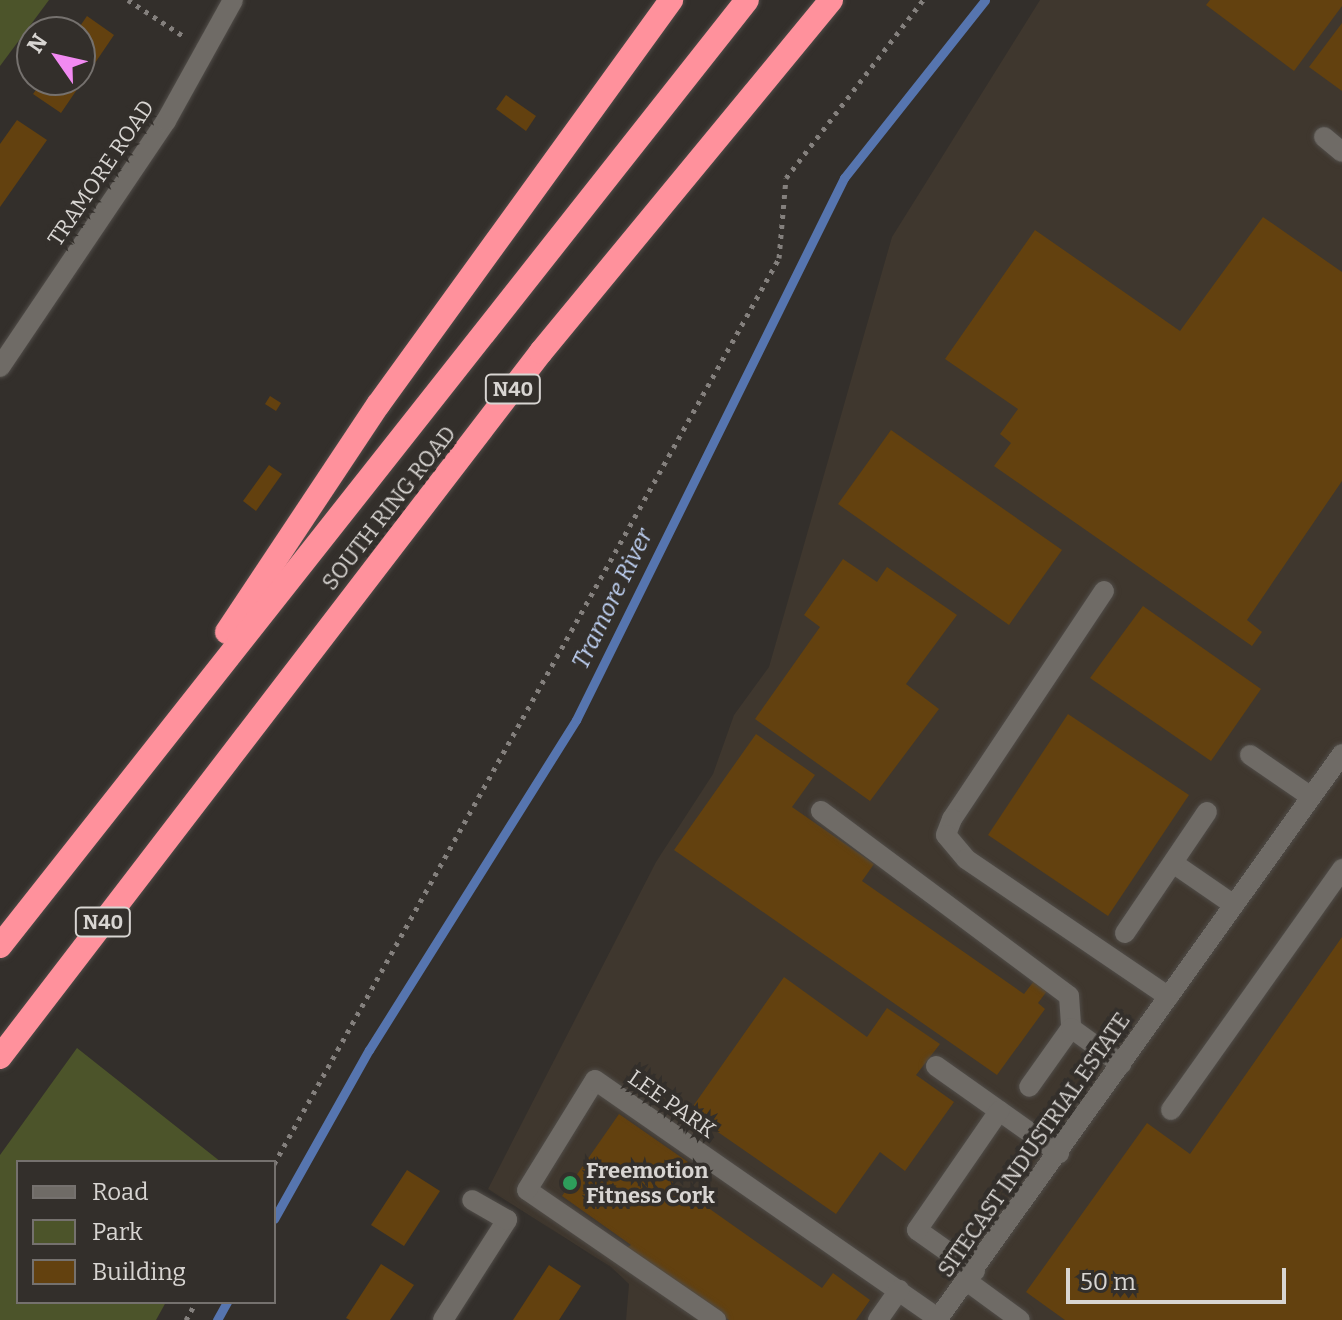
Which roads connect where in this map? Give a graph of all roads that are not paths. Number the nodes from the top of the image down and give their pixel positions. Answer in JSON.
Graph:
{"nodes":[{"id":1,"x":233,"y":0,"type":"edge"},
{"id":2,"x":671,"y":0,"type":"edge"},
{"id":3,"x":747,"y":0,"type":"edge"},
{"id":4,"x":830,"y":2,"type":"edge"},
{"id":5,"x":1324,"y":137,"type":"dead end"},
{"id":6,"x":1342,"y":152,"type":"edge"},
{"id":7,"x":0,"y":367,"type":"edge"},
{"id":8,"x":1104,"y":591,"type":"dead end"},
{"id":9,"x":152,"y":748,"type":"junction"},
{"id":10,"x":1342,"y":754,"type":"edge"},
{"id":11,"x":1250,"y":755,"type":"dead end"},
{"id":12,"x":1311,"y":797,"type":"junction"},
{"id":13,"x":821,"y":811,"type":"dead end"},
{"id":14,"x":1207,"y":812,"type":"dead end"},
{"id":15,"x":1173,"y":863,"type":"junction"},
{"id":16,"x":1342,"y":869,"type":"edge"},
{"id":17,"x":1234,"y":905,"type":"junction"},
{"id":18,"x":1125,"y":933,"type":"dead end"},
{"id":19,"x":0,"y":946,"type":"edge"},
{"id":20,"x":1169,"y":997,"type":"junction"},
{"id":21,"x":1071,"y":1028,"type":"junction"},
{"id":22,"x":0,"y":1057,"type":"edge"},
{"id":23,"x":1121,"y":1064,"type":"junction"},
{"id":24,"x":936,"y":1066,"type":"dead end"},
{"id":25,"x":1029,"y":1087,"type":"dead end"},
{"id":26,"x":1171,"y":1110,"type":"dead end"},
{"id":27,"x":999,"y":1111,"type":"junction"},
{"id":28,"x":1059,"y":1153,"type":"junction"},
{"id":29,"x":472,"y":1200,"type":"dead end"},
{"id":30,"x":972,"y":1277,"type":"junction"},
{"id":31,"x":899,"y":1290,"type":"junction"},
{"id":32,"x":937,"y":1319,"type":"edge"},
{"id":33,"x":443,"y":1320,"type":"edge"},
{"id":34,"x":716,"y":1320,"type":"edge"},
{"id":35,"x":878,"y":1320,"type":"edge"},
{"id":36,"x":1020,"y":1320,"type":"edge"}],
"edges":[{"from":1,"to":7,"type":"street","name":"TRAMORE ROAD"},
{"from":2,"to":9,"type":"highway"},
{"from":3,"to":9,"type":"highway","name":"SOUTH RING ROAD","number":"N40"},
{"from":4,"to":22,"type":"highway","name":"SOUTH RING ROAD","number":"N40"},
{"from":5,"to":6,"type":"street"},
{"from":8,"to":20,"type":"street"},
{"from":9,"to":19,"type":"highway","name":"SOUTH RING ROAD","number":"N40"},
{"from":10,"to":12,"type":"street","name":"SITECAST INDUSTRIAL ESTATE"},
{"from":11,"to":12,"type":"street"},
{"from":12,"to":17,"type":"street","name":"SITECAST INDUSTRIAL ESTATE"},
{"from":13,"to":21,"type":"street"},
{"from":14,"to":15,"type":"street"},
{"from":15,"to":17,"type":"street"},
{"from":15,"to":18,"type":"street"},
{"from":16,"to":26,"type":"street"},
{"from":17,"to":20,"type":"street","name":"SITECAST INDUSTRIAL ESTATE"},
{"from":20,"to":23,"type":"street","name":"SITECAST INDUSTRIAL ESTATE"},
{"from":21,"to":23,"type":"street"},
{"from":21,"to":25,"type":"street"},
{"from":23,"to":28,"type":"street","name":"SITECAST INDUSTRIAL ESTATE"},
{"from":24,"to":27,"type":"street"},
{"from":27,"to":28,"type":"street"},
{"from":27,"to":30,"type":"street"},
{"from":28,"to":30,"type":"street","name":"SITECAST INDUSTRIAL ESTATE"},
{"from":29,"to":33,"type":"street"},
{"from":30,"to":32,"type":"street","name":"SITECAST INDUSTRIAL ESTATE"},
{"from":30,"to":36,"type":"street"},
{"from":31,"to":32,"type":"street","name":"LEE PARK"},
{"from":31,"to":34,"type":"street","name":"LEE PARK"},
{"from":31,"to":35,"type":"street"}]}
